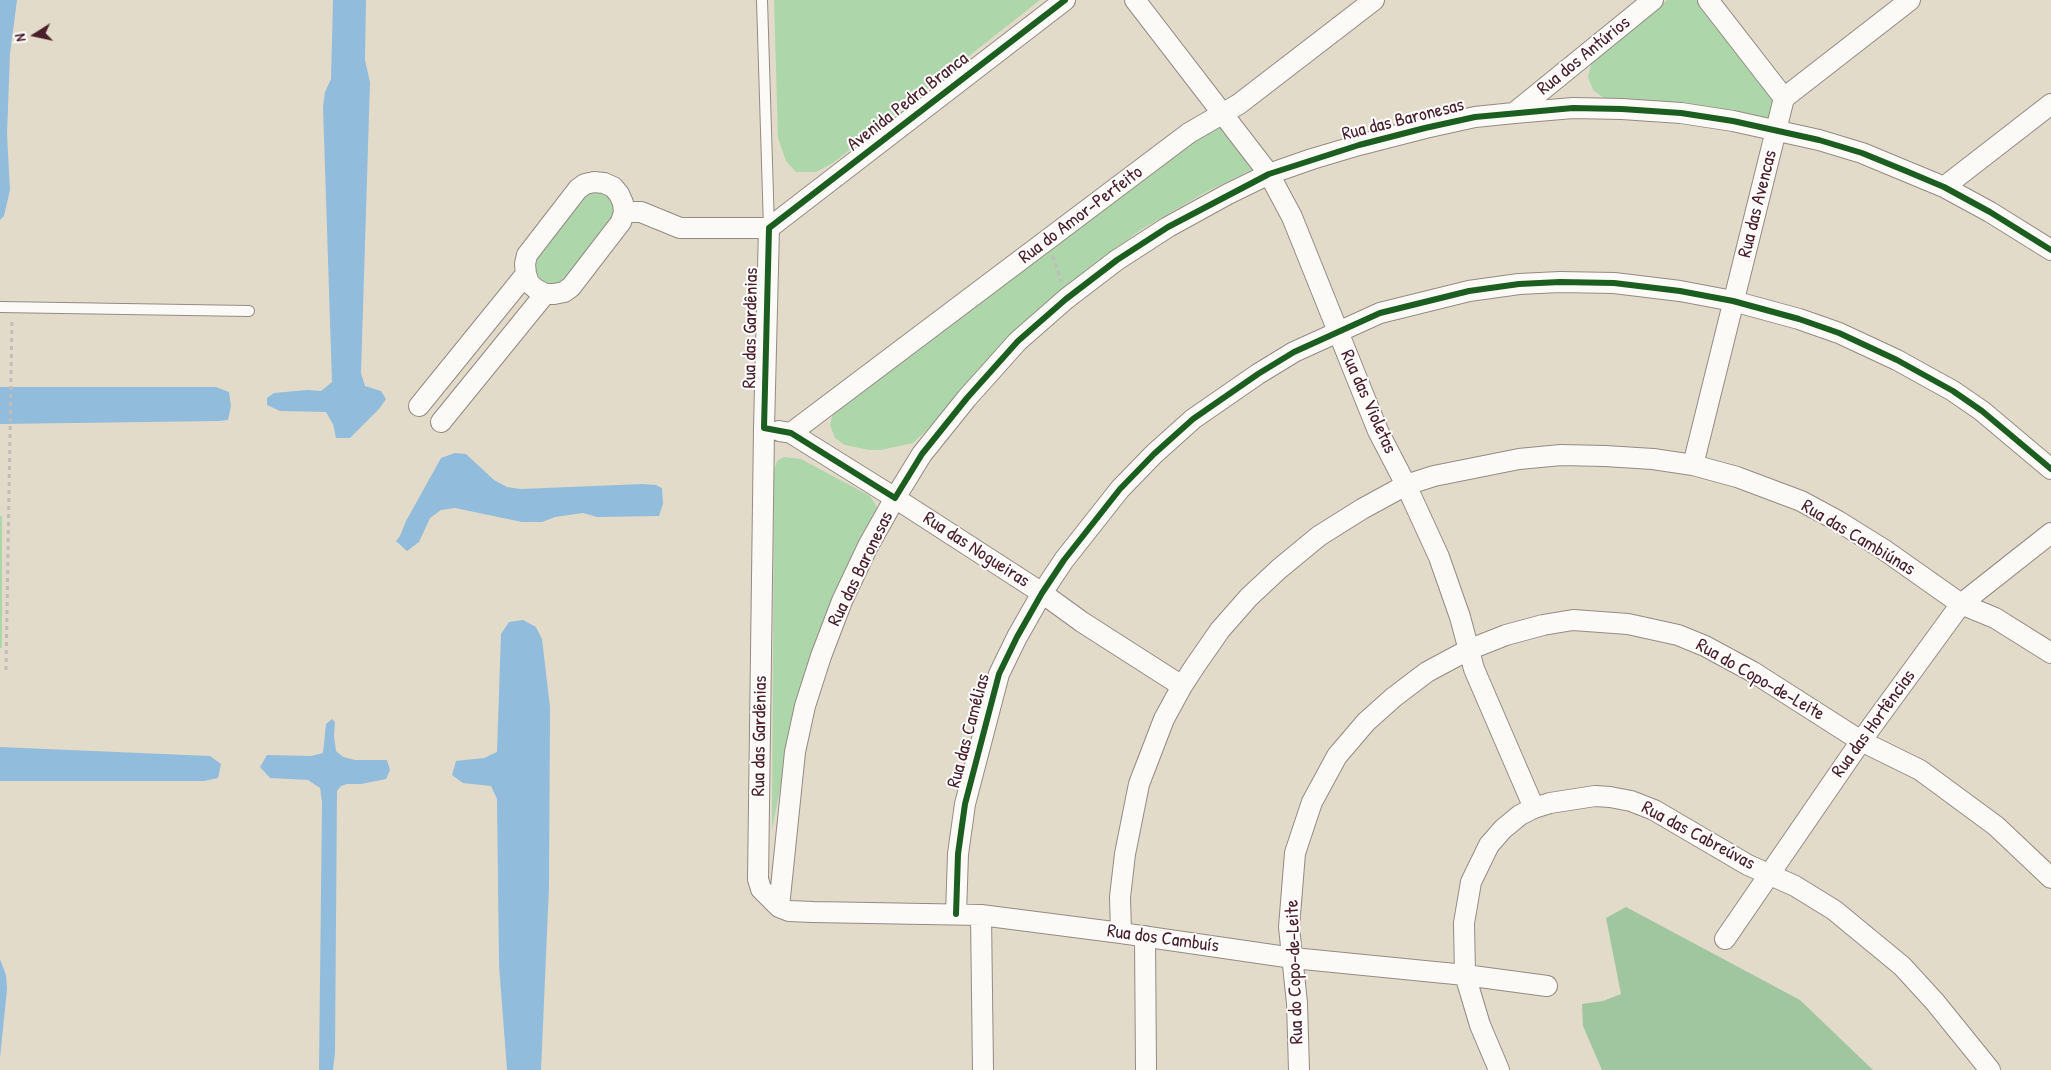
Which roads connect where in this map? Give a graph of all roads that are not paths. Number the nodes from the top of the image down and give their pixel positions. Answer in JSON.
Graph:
{"nodes":[{"id":1,"x":762,"y":0,"type":"edge"},
{"id":2,"x":1065,"y":0,"type":"edge"},
{"id":3,"x":1135,"y":0,"type":"edge"},
{"id":4,"x":1374,"y":0,"type":"edge"},
{"id":5,"x":1654,"y":0,"type":"edge"},
{"id":6,"x":1708,"y":0,"type":"edge"},
{"id":7,"x":1910,"y":0,"type":"edge"},
{"id":8,"x":1784,"y":98,"type":"junction"},
{"id":9,"x":2051,"y":104,"type":"edge"},
{"id":10,"x":1514,"y":113,"type":"junction"},
{"id":11,"x":1224,"y":114,"type":"junction"},
{"id":12,"x":1776,"y":130,"type":"junction"},
{"id":13,"x":1269,"y":174,"type":"junction"},
{"id":14,"x":1944,"y":187,"type":"junction"},
{"id":15,"x":624,"y":212,"type":"junction"},
{"id":16,"x":769,"y":228,"type":"junction"},
{"id":17,"x":2051,"y":250,"type":"edge"},
{"id":18,"x":526,"y":274,"type":"junction"},
{"id":19,"x":545,"y":294,"type":"junction"},
{"id":20,"x":1733,"y":301,"type":"junction"},
{"id":21,"x":0,"y":307,"type":"edge"},
{"id":22,"x":249,"y":311,"type":"dead end"},
{"id":23,"x":1338,"y":331,"type":"junction"},
{"id":24,"x":419,"y":406,"type":"dead end"},
{"id":25,"x":441,"y":422,"type":"dead end"},
{"id":26,"x":764,"y":428,"type":"junction"},
{"id":27,"x":791,"y":433,"type":"junction"},
{"id":28,"x":1694,"y":465,"type":"junction"},
{"id":29,"x":2051,"y":469,"type":"edge"},
{"id":30,"x":1406,"y":485,"type":"junction"},
{"id":31,"x":895,"y":498,"type":"junction"},
{"id":32,"x":2051,"y":533,"type":"edge"},
{"id":33,"x":1042,"y":593,"type":"junction"},
{"id":34,"x":1961,"y":604,"type":"junction"},
{"id":35,"x":1468,"y":650,"type":"junction"},
{"id":36,"x":2051,"y":653,"type":"edge"},
{"id":37,"x":1182,"y":686,"type":"junction"},
{"id":38,"x":1861,"y":741,"type":"junction"},
{"id":39,"x":1534,"y":808,"type":"junction"},
{"id":40,"x":1769,"y":874,"type":"junction"},
{"id":41,"x":2051,"y":878,"type":"edge"},
{"id":42,"x":779,"y":907,"type":"junction"},
{"id":43,"x":956,"y":914,"type":"junction"},
{"id":44,"x":981,"y":915,"type":"junction"},
{"id":45,"x":1121,"y":932,"type":"junction"},
{"id":46,"x":1145,"y":936,"type":"junction"},
{"id":47,"x":1725,"y":939,"type":"dead end"},
{"id":48,"x":1293,"y":958,"type":"junction"},
{"id":49,"x":1466,"y":974,"type":"junction"},
{"id":50,"x":1547,"y":986,"type":"dead end"},
{"id":51,"x":983,"y":1070,"type":"edge"},
{"id":52,"x":1146,"y":1070,"type":"edge"},
{"id":53,"x":1298,"y":1070,"type":"edge"},
{"id":54,"x":1499,"y":1070,"type":"edge"},
{"id":55,"x":1990,"y":1070,"type":"edge"}],
"edges":[{"from":1,"to":16,"type":"lane"},
{"from":2,"to":16,"type":"street","name":"Avenida Pedra Branca"},
{"from":3,"to":11,"type":"street","name":"Rua das Violetas"},
{"from":4,"to":11,"type":"street","name":"Rua do Amor-Perfeito"},
{"from":5,"to":10,"type":"street","name":"Rua dos Antúrios"},
{"from":6,"to":8,"type":"street"},
{"from":7,"to":8,"type":"street"},
{"from":8,"to":12,"type":"street","name":"Rua das Avencas"},
{"from":9,"to":14,"type":"street"},
{"from":10,"to":12,"type":"street","name":"Rua das Baronesas"},
{"from":10,"to":13,"type":"street","name":"Rua das Baronesas"},
{"from":11,"to":13,"type":"street","name":"Rua das Violetas"},
{"from":11,"to":27,"type":"street","name":"Rua do Amor-Perfeito"},
{"from":12,"to":14,"type":"street","name":"Rua das Baronesas"},
{"from":12,"to":20,"type":"street","name":"Rua das Avencas"},
{"from":13,"to":23,"type":"street","name":"Rua das Violetas"},
{"from":13,"to":31,"type":"street","name":"Rua das Baronesas"},
{"from":14,"to":17,"type":"street","name":"Rua das Baronesas"},
{"from":15,"to":16,"type":"street"},
{"from":15,"to":18,"type":"street"},
{"from":15,"to":19,"type":"street"},
{"from":16,"to":26,"type":"street","name":"Rua das Gardênias"},
{"from":18,"to":19,"type":"street"},
{"from":18,"to":24,"type":"street"},
{"from":19,"to":25,"type":"street"},
{"from":20,"to":23,"type":"street","name":"Rua das Camélias"},
{"from":20,"to":28,"type":"street","name":"Rua das Avencas"},
{"from":20,"to":29,"type":"street","name":"Rua das Camélias"},
{"from":21,"to":22,"type":"lane"},
{"from":23,"to":30,"type":"street","name":"Rua das Violetas"},
{"from":23,"to":33,"type":"street","name":"Rua das Camélias"},
{"from":26,"to":27,"type":"street","name":"Rua das Nogueiras"},
{"from":26,"to":42,"type":"street","name":"Rua das Gardênias"},
{"from":27,"to":31,"type":"street","name":"Rua das Nogueiras"},
{"from":28,"to":30,"type":"street","name":"Rua das Cambiúnas"},
{"from":28,"to":34,"type":"street","name":"Rua das Cambiúnas"},
{"from":30,"to":35,"type":"street","name":"Rua das Violetas"},
{"from":30,"to":37,"type":"street","name":"Rua das Cambiúnas"},
{"from":31,"to":33,"type":"street","name":"Rua das Nogueiras"},
{"from":31,"to":42,"type":"street","name":"Rua das Baronesas"},
{"from":32,"to":34,"type":"street","name":"Rua das Hortências"},
{"from":33,"to":37,"type":"street","name":"Rua das Nogueiras"},
{"from":33,"to":43,"type":"street","name":"Rua das Camélias"},
{"from":34,"to":36,"type":"street","name":"Rua das Cambiúnas"},
{"from":34,"to":38,"type":"street","name":"Rua das Hortências"},
{"from":35,"to":38,"type":"street","name":"Rua do Copo-de-Leite"},
{"from":35,"to":39,"type":"street","name":"Rua das Violetas"},
{"from":35,"to":48,"type":"street","name":"Rua do Copo-de-Leite"},
{"from":37,"to":45,"type":"street","name":"Rua das Cambiúnas"},
{"from":38,"to":40,"type":"street","name":"Rua das Hortências"},
{"from":38,"to":41,"type":"street","name":"Rua do Copo-de-Leite"},
{"from":39,"to":40,"type":"street","name":"Rua das Cabreúvas"},
{"from":39,"to":49,"type":"street","name":"Rua das Cabreúvas"},
{"from":40,"to":47,"type":"street","name":"Rua das Hortências"},
{"from":40,"to":55,"type":"street","name":"Rua das Cabreúvas"},
{"from":42,"to":43,"type":"street","name":"Rua dos Cambuís"},
{"from":43,"to":44,"type":"street","name":"Rua dos Cambuís"},
{"from":44,"to":45,"type":"street","name":"Rua dos Cambuís"},
{"from":44,"to":51,"type":"street"},
{"from":45,"to":46,"type":"street","name":"Rua dos Cambuís"},
{"from":46,"to":48,"type":"street","name":"Rua dos Cambuís"},
{"from":46,"to":52,"type":"street"},
{"from":48,"to":49,"type":"street","name":"Rua dos Cambuís"},
{"from":48,"to":53,"type":"street","name":"Rua do Copo-de-Leite"},
{"from":49,"to":50,"type":"street","name":"Rua dos Cambuís"},
{"from":49,"to":54,"type":"street","name":"Rua das Cabreúvas"}]}
